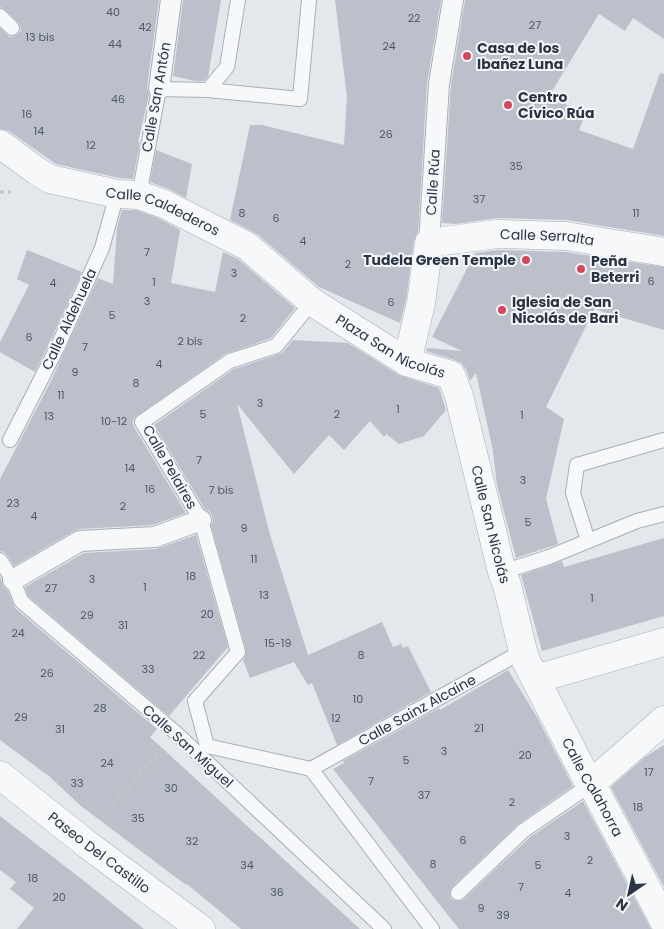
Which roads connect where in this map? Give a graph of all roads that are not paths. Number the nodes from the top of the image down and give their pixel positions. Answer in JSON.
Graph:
{"nodes":[{"id":1,"x":172,"y":0,"type":"edge"},
{"id":2,"x":238,"y":0,"type":"edge"},
{"id":3,"x":309,"y":0,"type":"edge"},
{"id":4,"x":453,"y":0,"type":"edge"},
{"id":5,"x":0,"y":16,"type":"edge"},
{"id":6,"x":12,"y":28,"type":"dead end"},
{"id":7,"x":159,"y":89,"type":"junction"},
{"id":8,"x":208,"y":90,"type":"junction"},
{"id":9,"x":0,"y":144,"type":"edge"},
{"id":10,"x":128,"y":194,"type":"junction"},
{"id":11,"x":429,"y":243,"type":"junction"},
{"id":12,"x":664,"y":252,"type":"edge"},
{"id":13,"x":312,"y":302,"type":"junction"},
{"id":14,"x":408,"y":362,"type":"junction"},
{"id":15,"x":459,"y":396,"type":"joint"},
{"id":16,"x":10,"y":440,"type":"dead end"},
{"id":17,"x":664,"y":440,"type":"edge"},
{"id":18,"x":664,"y":514,"type":"edge"},
{"id":19,"x":201,"y":520,"type":"junction"},
{"id":20,"x":588,"y":541,"type":"junction"},
{"id":21,"x":0,"y":560,"type":"edge"},
{"id":22,"x":502,"y":572,"type":"junction"},
{"id":23,"x":13,"y":580,"type":"junction"},
{"id":24,"x":664,"y":642,"type":"edge"},
{"id":25,"x":523,"y":651,"type":"junction"},
{"id":26,"x":536,"y":679,"type":"junction"},
{"id":27,"x":195,"y":701,"type":"joint"},
{"id":28,"x":664,"y":720,"type":"edge"},
{"id":29,"x":311,"y":769,"type":"junction"},
{"id":30,"x":0,"y":775,"type":"edge"},
{"id":31,"x":590,"y":785,"type":"junction"},
{"id":32,"x":458,"y":893,"type":"dead end"},
{"id":33,"x":664,"y":921,"type":"edge"},
{"id":34,"x":201,"y":929,"type":"edge"},
{"id":35,"x":384,"y":929,"type":"edge"},
{"id":36,"x":432,"y":929,"type":"edge"}],
"edges":[{"from":1,"to":7,"type":"street","name":"Calle San Antón"},
{"from":2,"to":8,"type":"lane"},
{"from":3,"to":8,"type":"lane"},
{"from":4,"to":11,"type":"street","name":"Calle Rúa"},
{"from":5,"to":6,"type":"lane"},
{"from":7,"to":8,"type":"lane"},
{"from":7,"to":10,"type":"lane","name":"Calle San Antón"},
{"from":9,"to":10,"type":"street","name":"Calle Caldederos"},
{"from":10,"to":13,"type":"street","name":"Calle Caldederos"},
{"from":10,"to":16,"type":"lane","name":"Calle Aldehuela"},
{"from":11,"to":12,"type":"street","name":"Calle Serralta"},
{"from":11,"to":14,"type":"street","name":"Calle Rúa"},
{"from":13,"to":14,"type":"street","name":"Plaza San Nicolás"},
{"from":13,"to":19,"type":"lane","name":"Calle Pelaires"},
{"from":14,"to":15,"type":"street","name":"Plaza San Nicolás"},
{"from":15,"to":22,"type":"street","name":"Calle San Nicolás"},
{"from":17,"to":20,"type":"lane"},
{"from":18,"to":20,"type":"lane"},
{"from":19,"to":23,"type":"street"},
{"from":19,"to":27,"type":"lane","name":"Calle Pelaires"},
{"from":20,"to":22,"type":"lane"},
{"from":21,"to":23,"type":"lane","name":"Calle San Miguel"},
{"from":22,"to":25,"type":"street","name":"Calle San Nicolás"},
{"from":23,"to":35,"type":"lane","name":"Calle San Miguel"},
{"from":24,"to":26,"type":"street"},
{"from":25,"to":26,"type":"street","name":"Calle Calahorra"},
{"from":25,"to":29,"type":"lane","name":"Calle Sainz Alcaine"},
{"from":26,"to":31,"type":"street","name":"Calle Calahorra"},
{"from":27,"to":29,"type":"lane","name":"Calle San Miguel"},
{"from":28,"to":31,"type":"street"},
{"from":29,"to":36,"type":"lane"},
{"from":30,"to":34,"type":"street","name":"Paseo Del Castillo"},
{"from":31,"to":32,"type":"lane"},
{"from":31,"to":33,"type":"street","name":"Calle Calahorra"}]}
